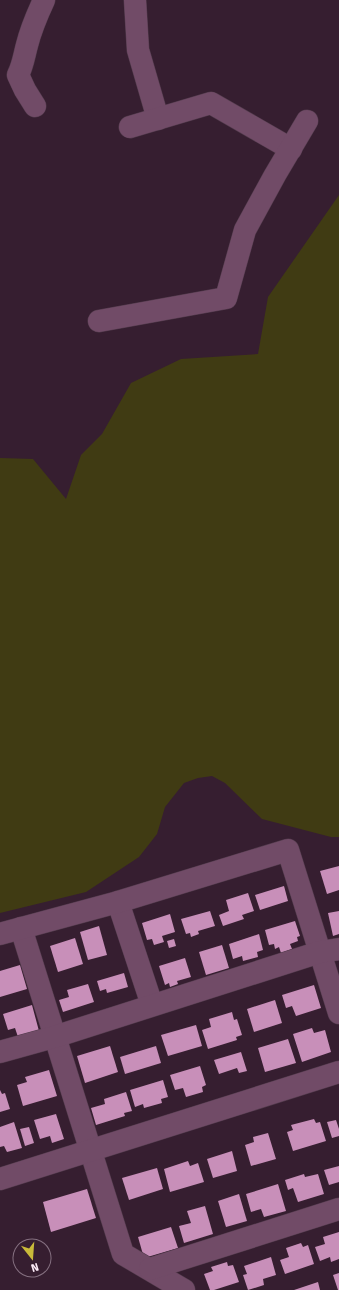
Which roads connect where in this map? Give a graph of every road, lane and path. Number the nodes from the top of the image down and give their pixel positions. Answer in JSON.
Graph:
{"nodes":[{"id":1,"x":44,"y":0,"type":"edge"},
{"id":2,"x":135,"y":0,"type":"edge"},
{"id":3,"x":36,"y":106,"type":"dead end"},
{"id":4,"x":158,"y":119,"type":"junction"},
{"id":5,"x":307,"y":121,"type":"dead end"},
{"id":6,"x":130,"y":127,"type":"dead end"},
{"id":7,"x":291,"y":149,"type":"junction"},
{"id":8,"x":99,"y":321,"type":"dead end"},
{"id":9,"x":118,"y":902,"type":"junction"},
{"id":10,"x":21,"y":928,"type":"junction"},
{"id":11,"x":0,"y":934,"type":"edge"},
{"id":12,"x":329,"y":951,"type":"edge"},
{"id":13,"x":152,"y":1005,"type":"junction"},
{"id":14,"x":339,"y":1013,"type":"edge"},
{"id":15,"x":54,"y":1036,"type":"junction"},
{"id":16,"x":0,"y":1052,"type":"edge"},
{"id":17,"x":339,"y":1072,"type":"edge"},
{"id":18,"x":90,"y":1151,"type":"junction"},
{"id":19,"x":0,"y":1179,"type":"edge"},
{"id":20,"x":339,"y":1209,"type":"edge"},
{"id":21,"x":150,"y":1269,"type":"junction"},
{"id":22,"x":184,"y":1290,"type":"edge"}],
"edges":[{"from":1,"to":3,"type":"street"},
{"from":2,"to":4,"type":"street"},
{"from":4,"to":6,"type":"street"},
{"from":4,"to":7,"type":"street"},
{"from":5,"to":7,"type":"street"},
{"from":7,"to":8,"type":"street"},
{"from":9,"to":10,"type":"street"},
{"from":9,"to":12,"type":"street"},
{"from":9,"to":13,"type":"street"},
{"from":10,"to":11,"type":"street"},
{"from":10,"to":15,"type":"street"},
{"from":12,"to":13,"type":"street"},
{"from":12,"to":14,"type":"street"},
{"from":13,"to":15,"type":"street"},
{"from":15,"to":16,"type":"street"},
{"from":15,"to":18,"type":"street"},
{"from":17,"to":18,"type":"street"},
{"from":18,"to":19,"type":"street"},
{"from":18,"to":21,"type":"street"},
{"from":20,"to":21,"type":"street"},
{"from":21,"to":22,"type":"street"}]}
